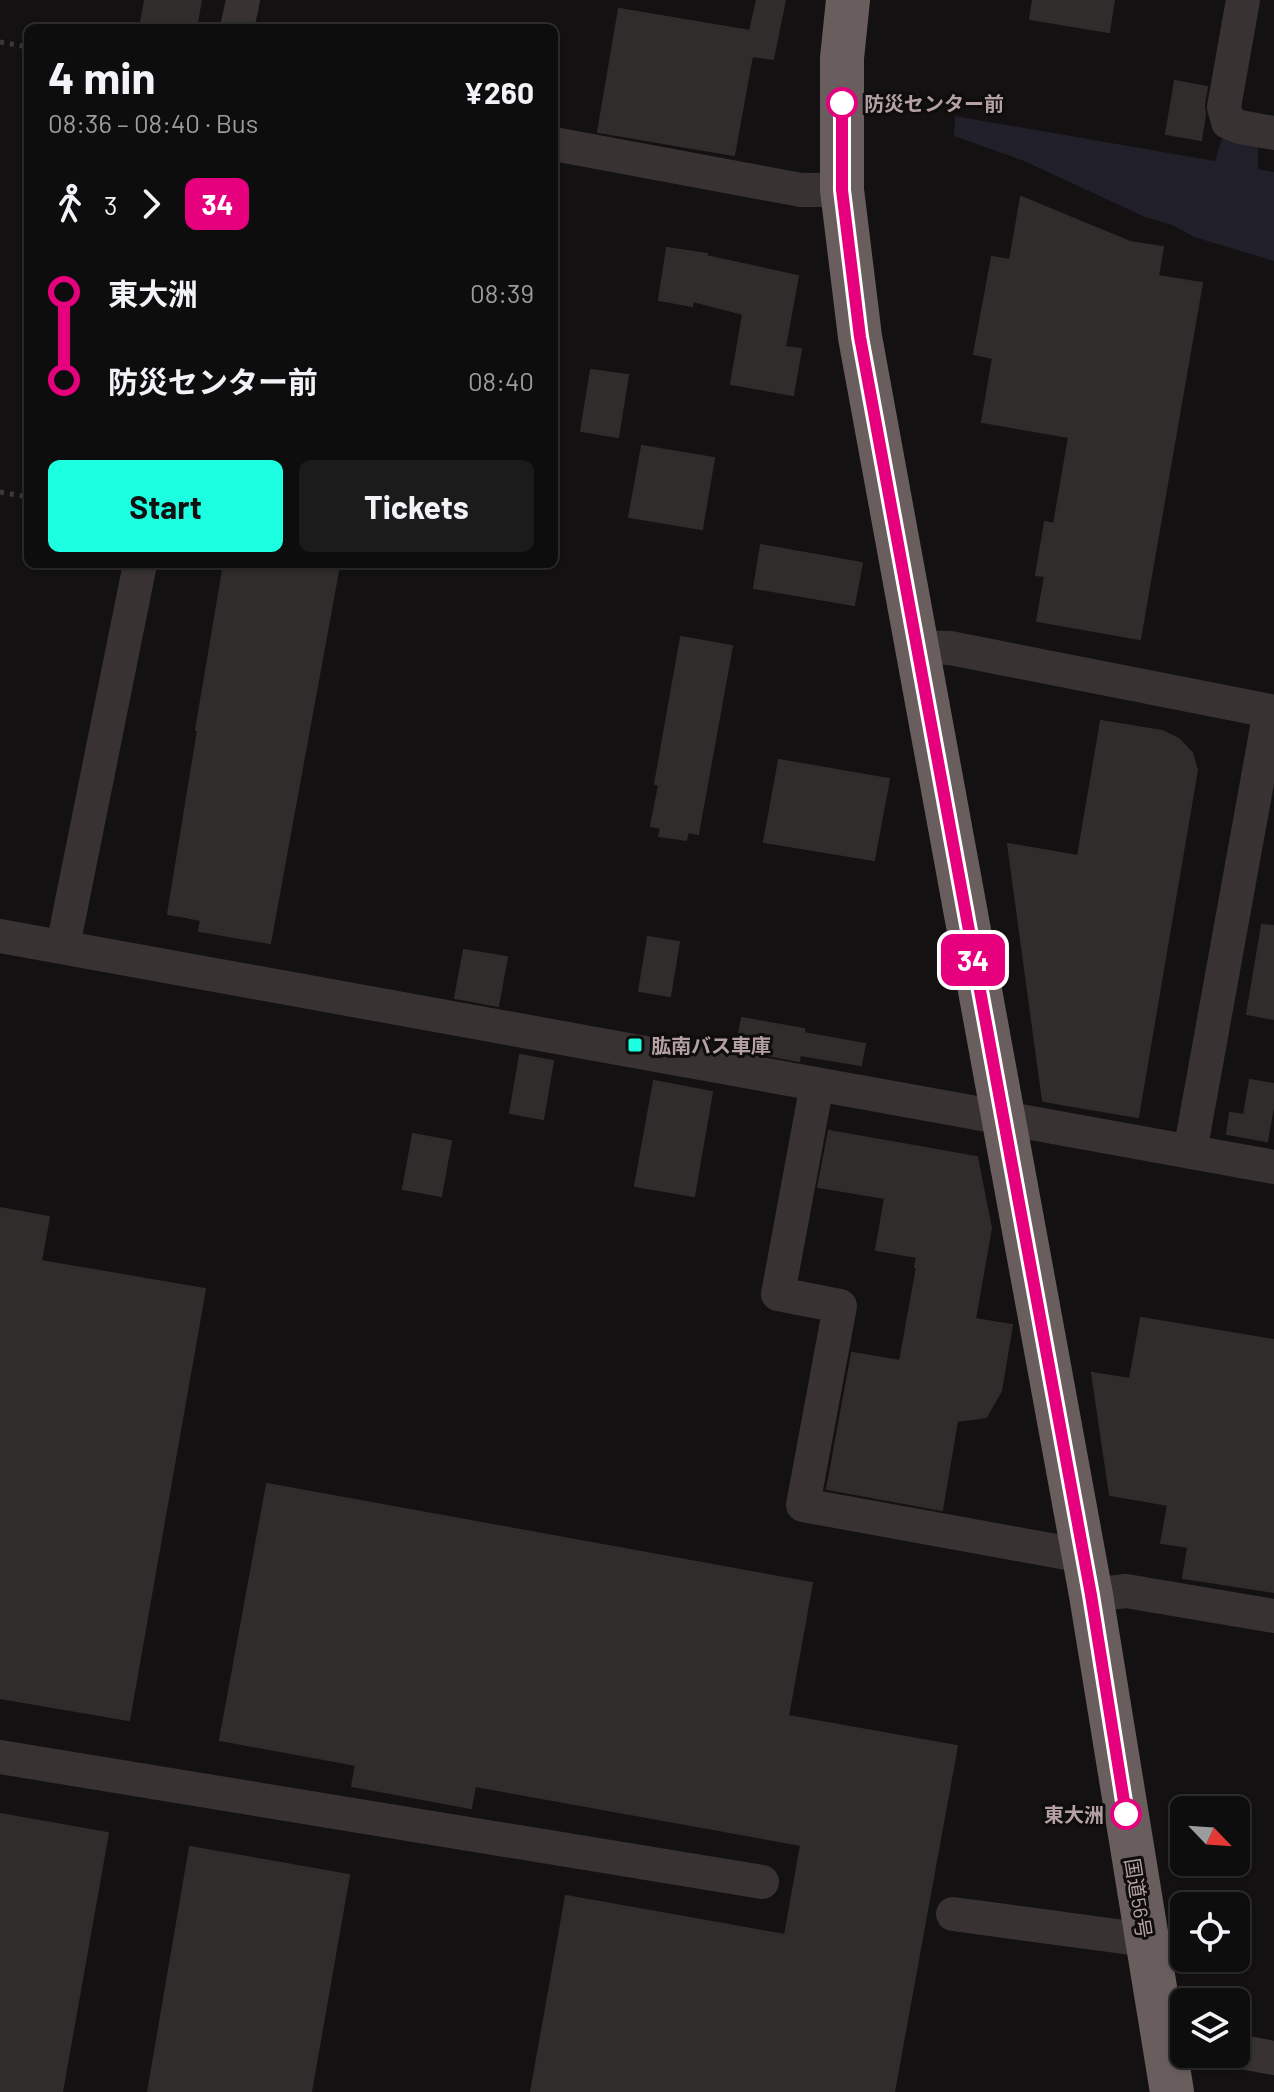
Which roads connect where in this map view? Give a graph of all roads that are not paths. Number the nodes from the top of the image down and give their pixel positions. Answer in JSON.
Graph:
{"nodes":[{"id":1,"x":243,"y":0,"type":"edge"},
{"id":2,"x":848,"y":0,"type":"edge"},
{"id":3,"x":1243,"y":0,"type":"edge"},
{"id":4,"x":238,"y":24,"type":"edge"},
{"id":5,"x":1274,"y":133,"type":"edge"},
{"id":6,"x":558,"y":145,"type":"edge"},
{"id":7,"x":842,"y":190,"type":"junction"},
{"id":8,"x":139,"y":568,"type":"edge"},
{"id":9,"x":917,"y":647,"type":"junction"},
{"id":10,"x":1272,"y":712,"type":"edge"},
{"id":11,"x":0,"y":936,"type":"edge"},
{"id":12,"x":63,"y":946,"type":"junction"},
{"id":13,"x":817,"y":1084,"type":"junction"},
{"id":14,"x":1002,"y":1119,"type":"junction"},
{"id":15,"x":1190,"y":1152,"type":"junction"},
{"id":16,"x":1274,"y":1167,"type":"edge"},
{"id":17,"x":1087,"y":1576,"type":"junction"},
{"id":18,"x":1274,"y":1616,"type":"edge"},
{"id":19,"x":0,"y":1757,"type":"edge"},
{"id":20,"x":762,"y":1882,"type":"dead end"},
{"id":21,"x":953,"y":1914,"type":"dead end"},
{"id":22,"x":1146,"y":1940,"type":"junction"},
{"id":23,"x":1170,"y":2027,"type":"edge"},
{"id":24,"x":1250,"y":2054,"type":"edge"},
{"id":25,"x":1274,"y":2058,"type":"edge"},
{"id":26,"x":1174,"y":2068,"type":"edge"},
{"id":27,"x":1172,"y":2092,"type":"edge"}],
"edges":[{"from":1,"to":4,"type":"street"},
{"from":2,"to":7,"type":"highway","name":"国道56号"},
{"from":3,"to":5,"type":"street"},
{"from":6,"to":7,"type":"street"},
{"from":7,"to":9,"type":"highway","name":"国道56号"},
{"from":8,"to":12,"type":"street"},
{"from":9,"to":10,"type":"street"},
{"from":9,"to":14,"type":"highway","name":"国道56号"},
{"from":10,"to":15,"type":"street"},
{"from":11,"to":12,"type":"street"},
{"from":12,"to":13,"type":"street"},
{"from":13,"to":14,"type":"street"},
{"from":13,"to":17,"type":"street"},
{"from":14,"to":15,"type":"street"},
{"from":14,"to":17,"type":"highway","name":"国道56号"},
{"from":15,"to":16,"type":"street"},
{"from":17,"to":18,"type":"street"},
{"from":17,"to":22,"type":"highway","name":"国道56号"},
{"from":19,"to":20,"type":"street"},
{"from":21,"to":22,"type":"street"},
{"from":22,"to":23,"type":"highway","name":"国道56号"},
{"from":24,"to":25,"type":"street"},
{"from":26,"to":27,"type":"highway","name":"国道56号"}]}
